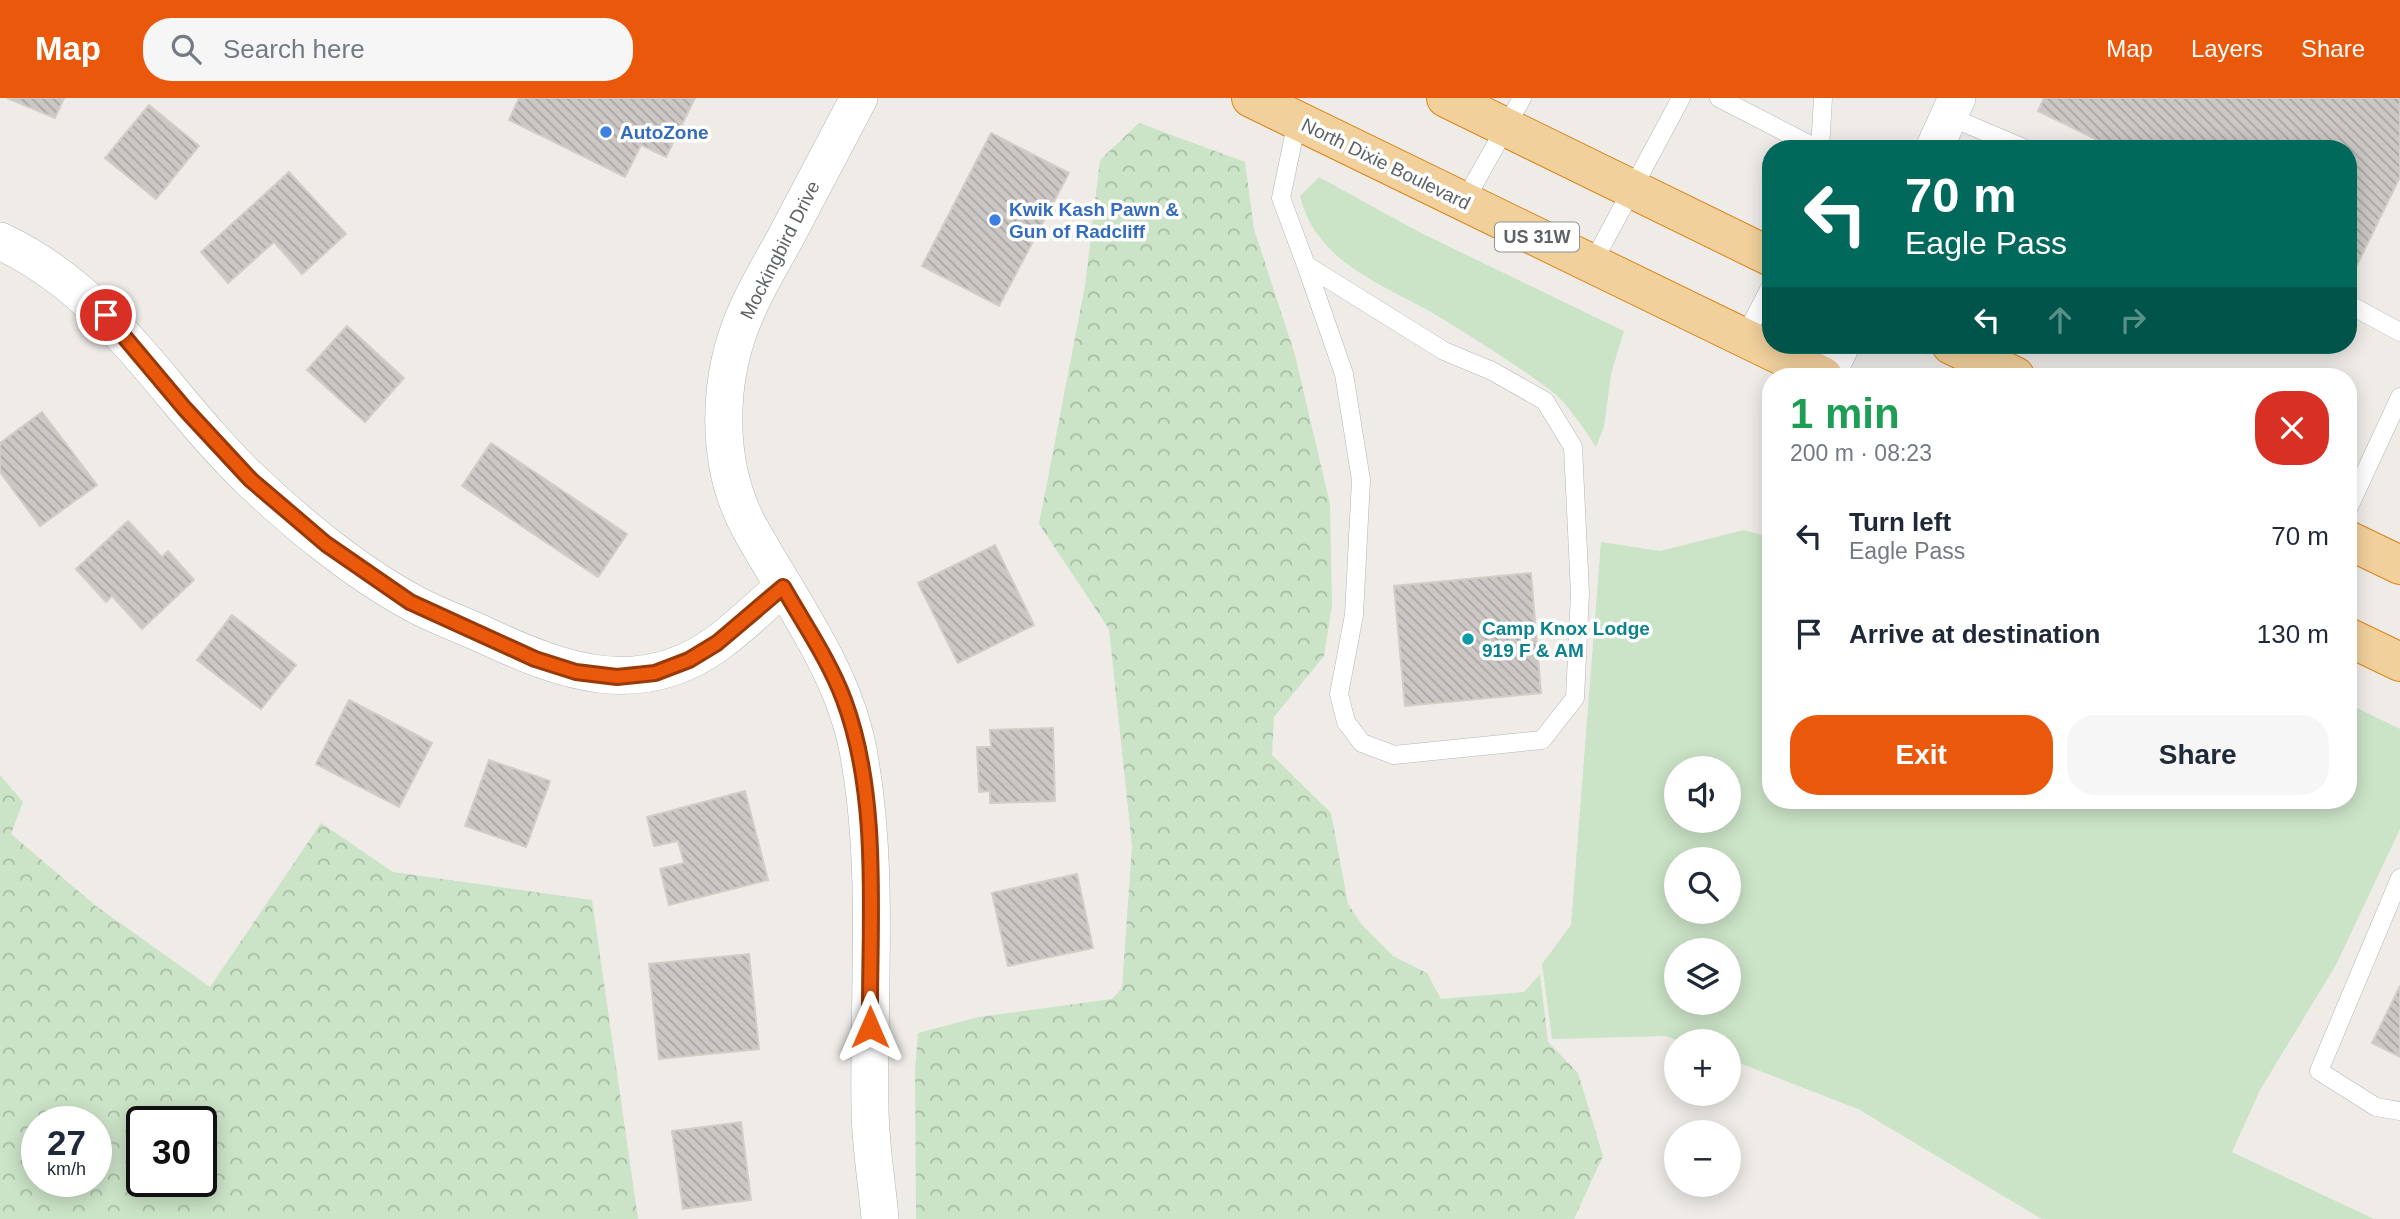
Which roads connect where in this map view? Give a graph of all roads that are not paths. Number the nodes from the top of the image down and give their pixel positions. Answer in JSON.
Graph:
{"nodes":[{"id":1,"x":859,"y":98,"type":"edge"},
{"id":2,"x":1251,"y":98,"type":"edge"},
{"id":3,"x":1446,"y":98,"type":"edge"},
{"id":4,"x":1681,"y":98,"type":"edge"},
{"id":5,"x":1719,"y":98,"type":"edge"},
{"id":6,"x":1823,"y":98,"type":"edge"},
{"id":7,"x":1515,"y":113,"type":"edge"},
{"id":8,"x":1297,"y":121,"type":"junction"},
{"id":9,"x":1946,"y":121,"type":"edge"},
{"id":10,"x":1801,"y":140,"type":"edge"},
{"id":11,"x":1820,"y":140,"type":"edge"},
{"id":12,"x":2000,"y":140,"type":"edge"},
{"id":13,"x":1631,"y":189,"type":"junction"},
{"id":14,"x":1464,"y":202,"type":"junction"},
{"id":15,"x":0,"y":241,"type":"edge"},
{"id":16,"x":1762,"y":253,"type":"edge"},
{"id":17,"x":1592,"y":264,"type":"junction"},
{"id":18,"x":1306,"y":265,"type":"junction"},
{"id":19,"x":1762,"y":303,"type":"edge"},
{"id":20,"x":2357,"y":309,"type":"edge"},
{"id":21,"x":2400,"y":332,"type":"edge"},
{"id":22,"x":1744,"y":338,"type":"junction"},
{"id":23,"x":1762,"y":347,"type":"edge"},
{"id":24,"x":1778,"y":354,"type":"edge"},
{"id":25,"x":1970,"y":354,"type":"edge"},
{"id":26,"x":1807,"y":368,"type":"edge"},
{"id":27,"x":1998,"y":368,"type":"edge"},
{"id":28,"x":2400,"y":397,"type":"edge"},
{"id":29,"x":2357,"y":490,"type":"edge"},
{"id":30,"x":2357,"y":544,"type":"edge"},
{"id":31,"x":2400,"y":565,"type":"edge"},
{"id":32,"x":783,"y":587,"type":"junction"},
{"id":33,"x":2357,"y":641,"type":"edge"},
{"id":34,"x":2400,"y":662,"type":"edge"},
{"id":35,"x":2400,"y":878,"type":"edge"},
{"id":36,"x":2400,"y":1111,"type":"edge"},
{"id":37,"x":880,"y":1219,"type":"edge"}],
"edges":[{"from":1,"to":32,"type":"street","name":"Mockingbird Drive"},
{"from":2,"to":8,"type":"highway","name":"North Dixie Boulevard","number":"US 31W"},
{"from":3,"to":7,"type":"highway"},
{"from":4,"to":13,"type":"lane"},
{"from":5,"to":10,"type":"lane"},
{"from":6,"to":11,"type":"lane"},
{"from":7,"to":13,"type":"highway"},
{"from":7,"to":14,"type":"lane"},
{"from":8,"to":14,"type":"highway","name":"North Dixie Boulevard","number":"US 31W"},
{"from":8,"to":18,"type":"lane"},
{"from":9,"to":12,"type":"lane"},
{"from":13,"to":16,"type":"highway"},
{"from":13,"to":17,"type":"lane"},
{"from":14,"to":17,"type":"highway","name":"North Dixie Boulevard","number":"US 31W"},
{"from":15,"to":32,"type":"street"},
{"from":17,"to":22,"type":"highway","name":"North Dixie Boulevard","number":"US 31W"},
{"from":18,"to":18,"type":"lane"},
{"from":19,"to":22,"type":"lane"},
{"from":20,"to":21,"type":"lane"},
{"from":22,"to":23,"type":"highway","name":"North Dixie Boulevard","number":"US 31W"},
{"from":24,"to":26,"type":"highway","name":"North Dixie Boulevard","number":"US 31W"},
{"from":25,"to":27,"type":"highway"},
{"from":28,"to":29,"type":"lane"},
{"from":30,"to":31,"type":"highway"},
{"from":32,"to":37,"type":"street","name":"Mockingbird Drive"},
{"from":33,"to":34,"type":"highway"},
{"from":35,"to":36,"type":"lane"}]}
